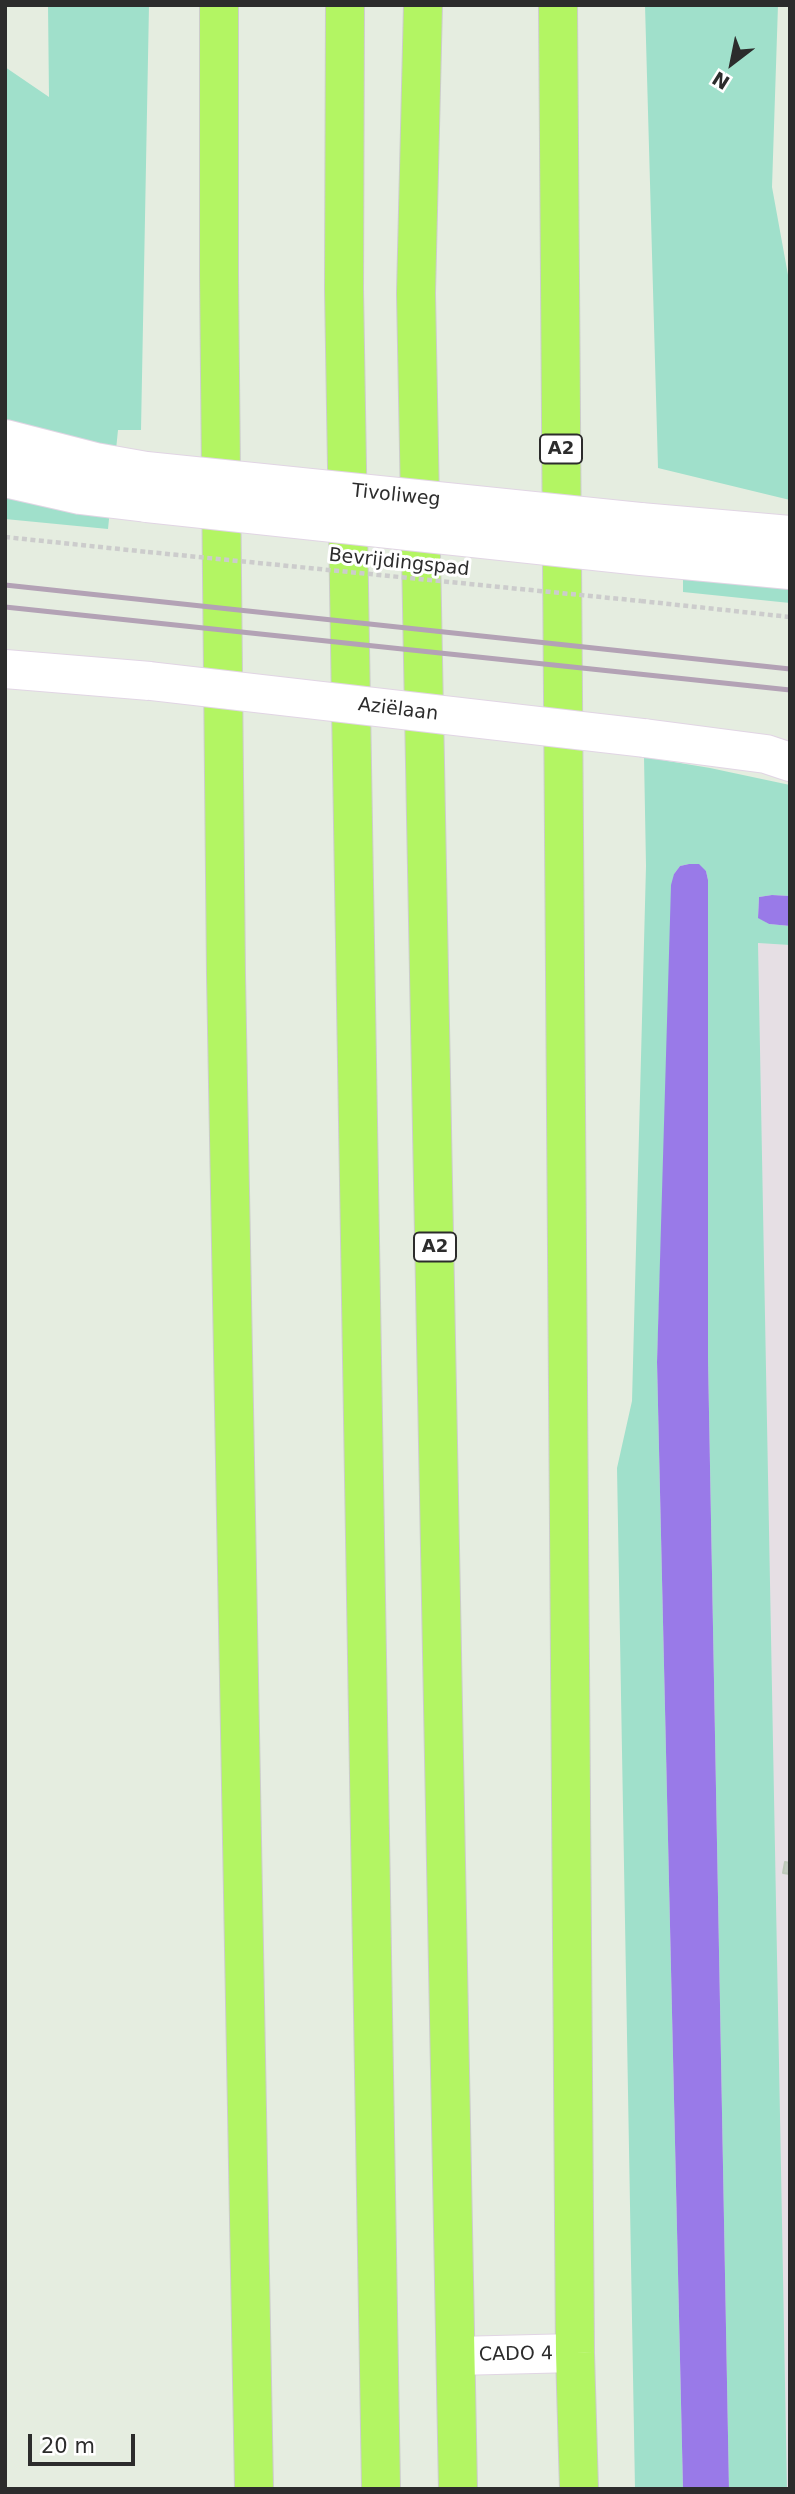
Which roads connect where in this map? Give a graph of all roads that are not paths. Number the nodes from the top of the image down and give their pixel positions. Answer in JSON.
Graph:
{"nodes":[{"id":1,"x":219,"y":5,"type":"edge"},
{"id":2,"x":345,"y":5,"type":"edge"},
{"id":3,"x":423,"y":5,"type":"edge"},
{"id":4,"x":558,"y":5,"type":"edge"},
{"id":5,"x":5,"y":439,"type":"edge"},
{"id":6,"x":5,"y":478,"type":"edge"},
{"id":7,"x":147,"y":487,"type":"junction"},
{"id":8,"x":790,"y":535,"type":"edge"},
{"id":9,"x":640,"y":539,"type":"junction"},
{"id":10,"x":790,"y":570,"type":"edge"},
{"id":11,"x":5,"y":669,"type":"edge"},
{"id":12,"x":790,"y":762,"type":"edge"},
{"id":13,"x":575,"y":2353,"type":"junction"},
{"id":14,"x":456,"y":2356,"type":"junction"},
{"id":15,"x":254,"y":2489,"type":"edge"},
{"id":16,"x":381,"y":2489,"type":"edge"},
{"id":17,"x":458,"y":2489,"type":"edge"},
{"id":18,"x":579,"y":2489,"type":"edge"}],
"edges":[{"from":1,"to":15,"type":"highway"},
{"from":2,"to":16,"type":"highway"},
{"from":3,"to":14,"type":"highway","number":"A2"},
{"from":4,"to":13,"type":"highway","number":"A2"},
{"from":5,"to":7,"type":"street","name":"Tivoliweg"},
{"from":6,"to":7,"type":"street","name":"Tivoliweg"},
{"from":7,"to":9,"type":"street","name":"Tivoliweg","bridge":true},
{"from":8,"to":9,"type":"street","name":"Tivoliweg"},
{"from":9,"to":10,"type":"street","name":"Tivoliweg"},
{"from":11,"to":12,"type":"street","name":"Aziëlaan","bridge":true},
{"from":13,"to":14,"type":"street","name":"CADO 4"},
{"from":13,"to":18,"type":"highway","number":"A2"},
{"from":14,"to":17,"type":"highway","number":"A2"}]}
